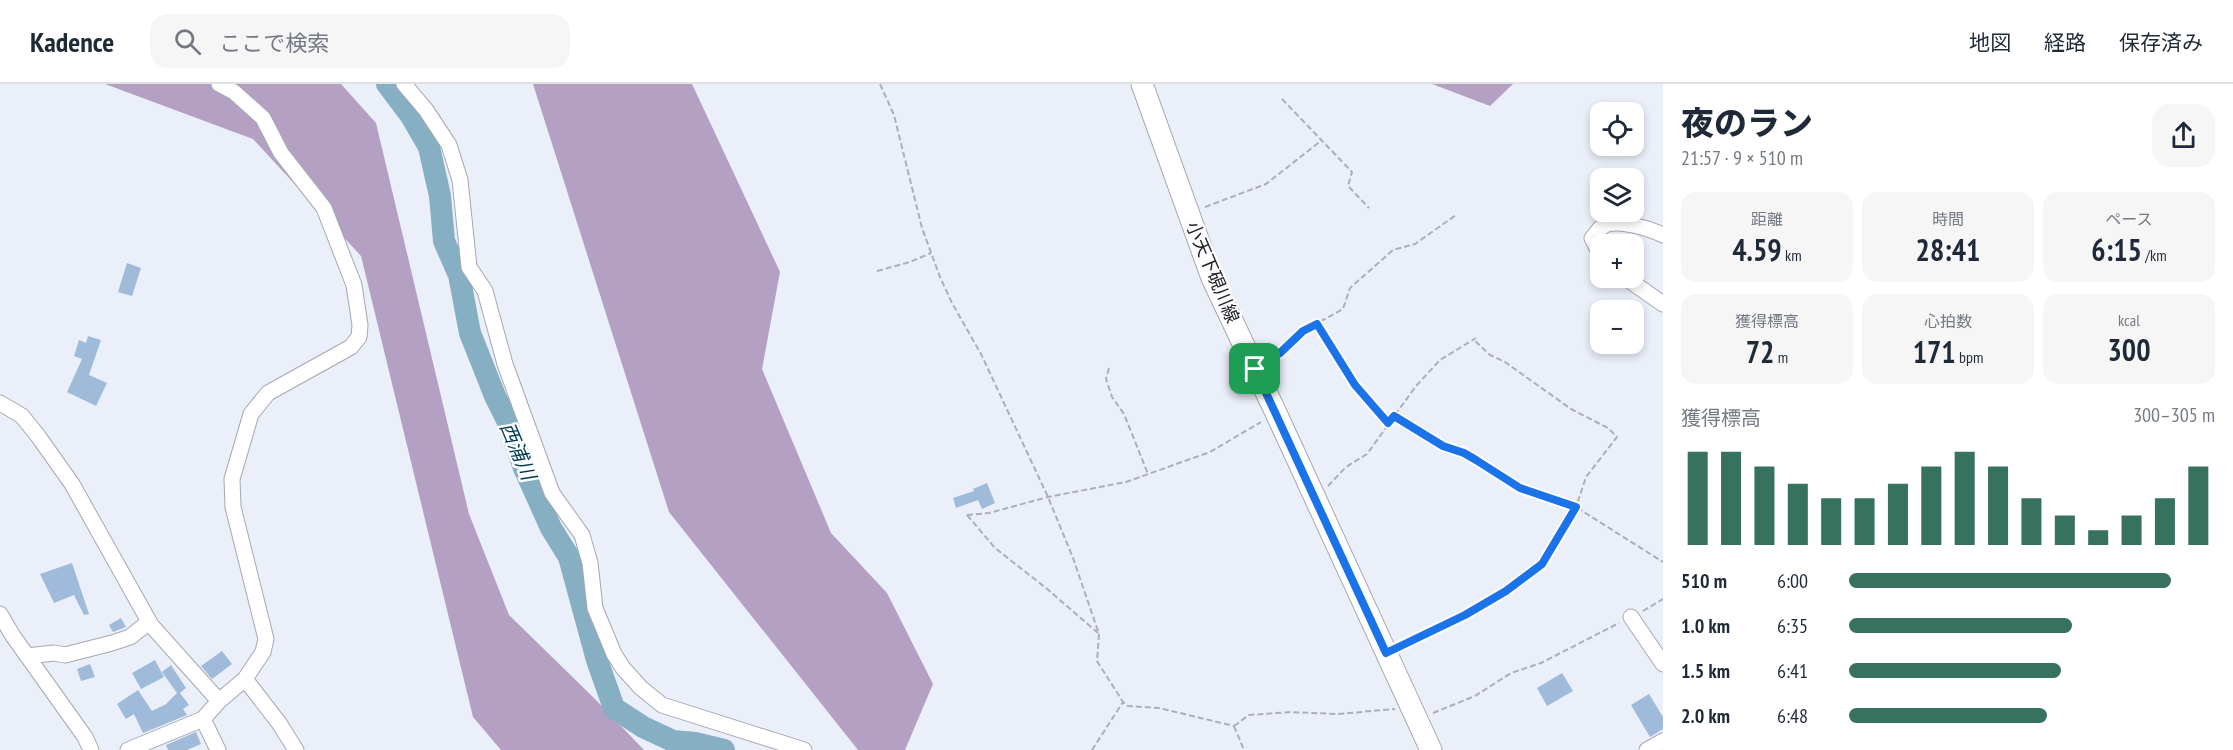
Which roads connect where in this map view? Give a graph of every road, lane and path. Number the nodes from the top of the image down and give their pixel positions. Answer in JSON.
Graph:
{"nodes":[{"id":1,"x":219,"y":84,"type":"edge"},
{"id":2,"x":404,"y":84,"type":"edge"},
{"id":3,"x":880,"y":84,"type":"edge"},
{"id":4,"x":1142,"y":84,"type":"edge"},
{"id":5,"x":1282,"y":99,"type":"dead end"},
{"id":6,"x":1322,"y":140,"type":"junction"},
{"id":7,"x":1369,"y":208,"type":"dead end"},
{"id":8,"x":1188,"y":213,"type":"junction"},
{"id":9,"x":1456,"y":215,"type":"dead end"},
{"id":10,"x":1596,"y":234,"type":"edge"},
{"id":11,"x":1663,"y":235,"type":"edge"},
{"id":12,"x":931,"y":253,"type":"junction"},
{"id":13,"x":878,"y":271,"type":"dead end"},
{"id":14,"x":1640,"y":288,"type":"edge"},
{"id":15,"x":1663,"y":304,"type":"edge"},
{"id":16,"x":1317,"y":324,"type":"junction"},
{"id":17,"x":1109,"y":368,"type":"dead end"},
{"id":18,"x":1255,"y":369,"type":"junction"},
{"id":19,"x":0,"y":403,"type":"edge"},
{"id":20,"x":1276,"y":413,"type":"junction"},
{"id":21,"x":1394,"y":416,"type":"junction"},
{"id":22,"x":1388,"y":423,"type":"junction"},
{"id":23,"x":1148,"y":474,"type":"junction"},
{"id":24,"x":1048,"y":497,"type":"junction"},
{"id":25,"x":1316,"y":499,"type":"junction"},
{"id":26,"x":1576,"y":507,"type":"junction"},
{"id":27,"x":1663,"y":562,"type":"edge"},
{"id":28,"x":1663,"y":599,"type":"edge"},
{"id":29,"x":0,"y":614,"type":"edge"},
{"id":30,"x":1631,"y":617,"type":"junction"},
{"id":31,"x":149,"y":621,"type":"junction"},
{"id":32,"x":1099,"y":634,"type":"junction"},
{"id":33,"x":1386,"y":653,"type":"junction"},
{"id":34,"x":27,"y":656,"type":"junction"},
{"id":35,"x":1663,"y":664,"type":"edge"},
{"id":36,"x":245,"y":679,"type":"junction"},
{"id":37,"x":219,"y":701,"type":"junction"},
{"id":38,"x":1123,"y":702,"type":"junction"},
{"id":39,"x":1412,"y":711,"type":"junction"},
{"id":40,"x":203,"y":719,"type":"junction"},
{"id":41,"x":1234,"y":726,"type":"junction"},
{"id":42,"x":1663,"y":741,"type":"edge"},
{"id":43,"x":91,"y":750,"type":"edge"},
{"id":44,"x":128,"y":750,"type":"edge"},
{"id":45,"x":218,"y":750,"type":"edge"},
{"id":46,"x":296,"y":750,"type":"edge"},
{"id":47,"x":804,"y":750,"type":"edge"},
{"id":48,"x":1092,"y":750,"type":"edge"},
{"id":49,"x":1244,"y":750,"type":"edge"},
{"id":50,"x":1431,"y":750,"type":"edge"},
{"id":51,"x":1647,"y":750,"type":"edge"}],
"edges":[{"from":1,"to":36,"type":"street"},
{"from":2,"to":47,"type":"street"},
{"from":3,"to":12,"type":"path"},
{"from":4,"to":8,"type":"main road","name":"小天下硯川線"},
{"from":5,"to":6,"type":"path"},
{"from":6,"to":7,"type":"path"},
{"from":6,"to":8,"type":"path"},
{"from":8,"to":18,"type":"main road","name":"小天下硯川線"},
{"from":9,"to":16,"type":"path"},
{"from":10,"to":11,"type":"street"},
{"from":12,"to":13,"type":"path"},
{"from":12,"to":24,"type":"path"},
{"from":14,"to":15,"type":"street"},
{"from":16,"to":18,"type":"path"},
{"from":16,"to":22,"type":"path"},
{"from":17,"to":23,"type":"path"},
{"from":18,"to":20,"type":"main road","name":"小天下硯川線"},
{"from":19,"to":31,"type":"street"},
{"from":20,"to":23,"type":"path"},
{"from":20,"to":25,"type":"main road","name":"小天下硯川線"},
{"from":21,"to":22,"type":"path"},
{"from":21,"to":26,"type":"path"},
{"from":21,"to":26,"type":"path"},
{"from":22,"to":25,"type":"path"},
{"from":23,"to":24,"type":"path"},
{"from":24,"to":32,"type":"path"},
{"from":24,"to":32,"type":"path"},
{"from":25,"to":33,"type":"main road","name":"小天下硯川線"},
{"from":26,"to":27,"type":"path"},
{"from":26,"to":33,"type":"path"},
{"from":28,"to":30,"type":"path"},
{"from":29,"to":34,"type":"street"},
{"from":30,"to":35,"type":"street"},
{"from":30,"to":39,"type":"path"},
{"from":31,"to":34,"type":"street"},
{"from":31,"to":37,"type":"street"},
{"from":32,"to":38,"type":"path"},
{"from":33,"to":39,"type":"main road","name":"小天下硯川線"},
{"from":34,"to":43,"type":"street"},
{"from":36,"to":37,"type":"street"},
{"from":36,"to":46,"type":"street"},
{"from":37,"to":40,"type":"street"},
{"from":38,"to":41,"type":"path"},
{"from":38,"to":48,"type":"path"},
{"from":39,"to":41,"type":"path"},
{"from":39,"to":50,"type":"main road","name":"小天下硯川線"},
{"from":40,"to":44,"type":"street"},
{"from":40,"to":45,"type":"street"},
{"from":41,"to":49,"type":"path"},
{"from":42,"to":51,"type":"street"}]}
